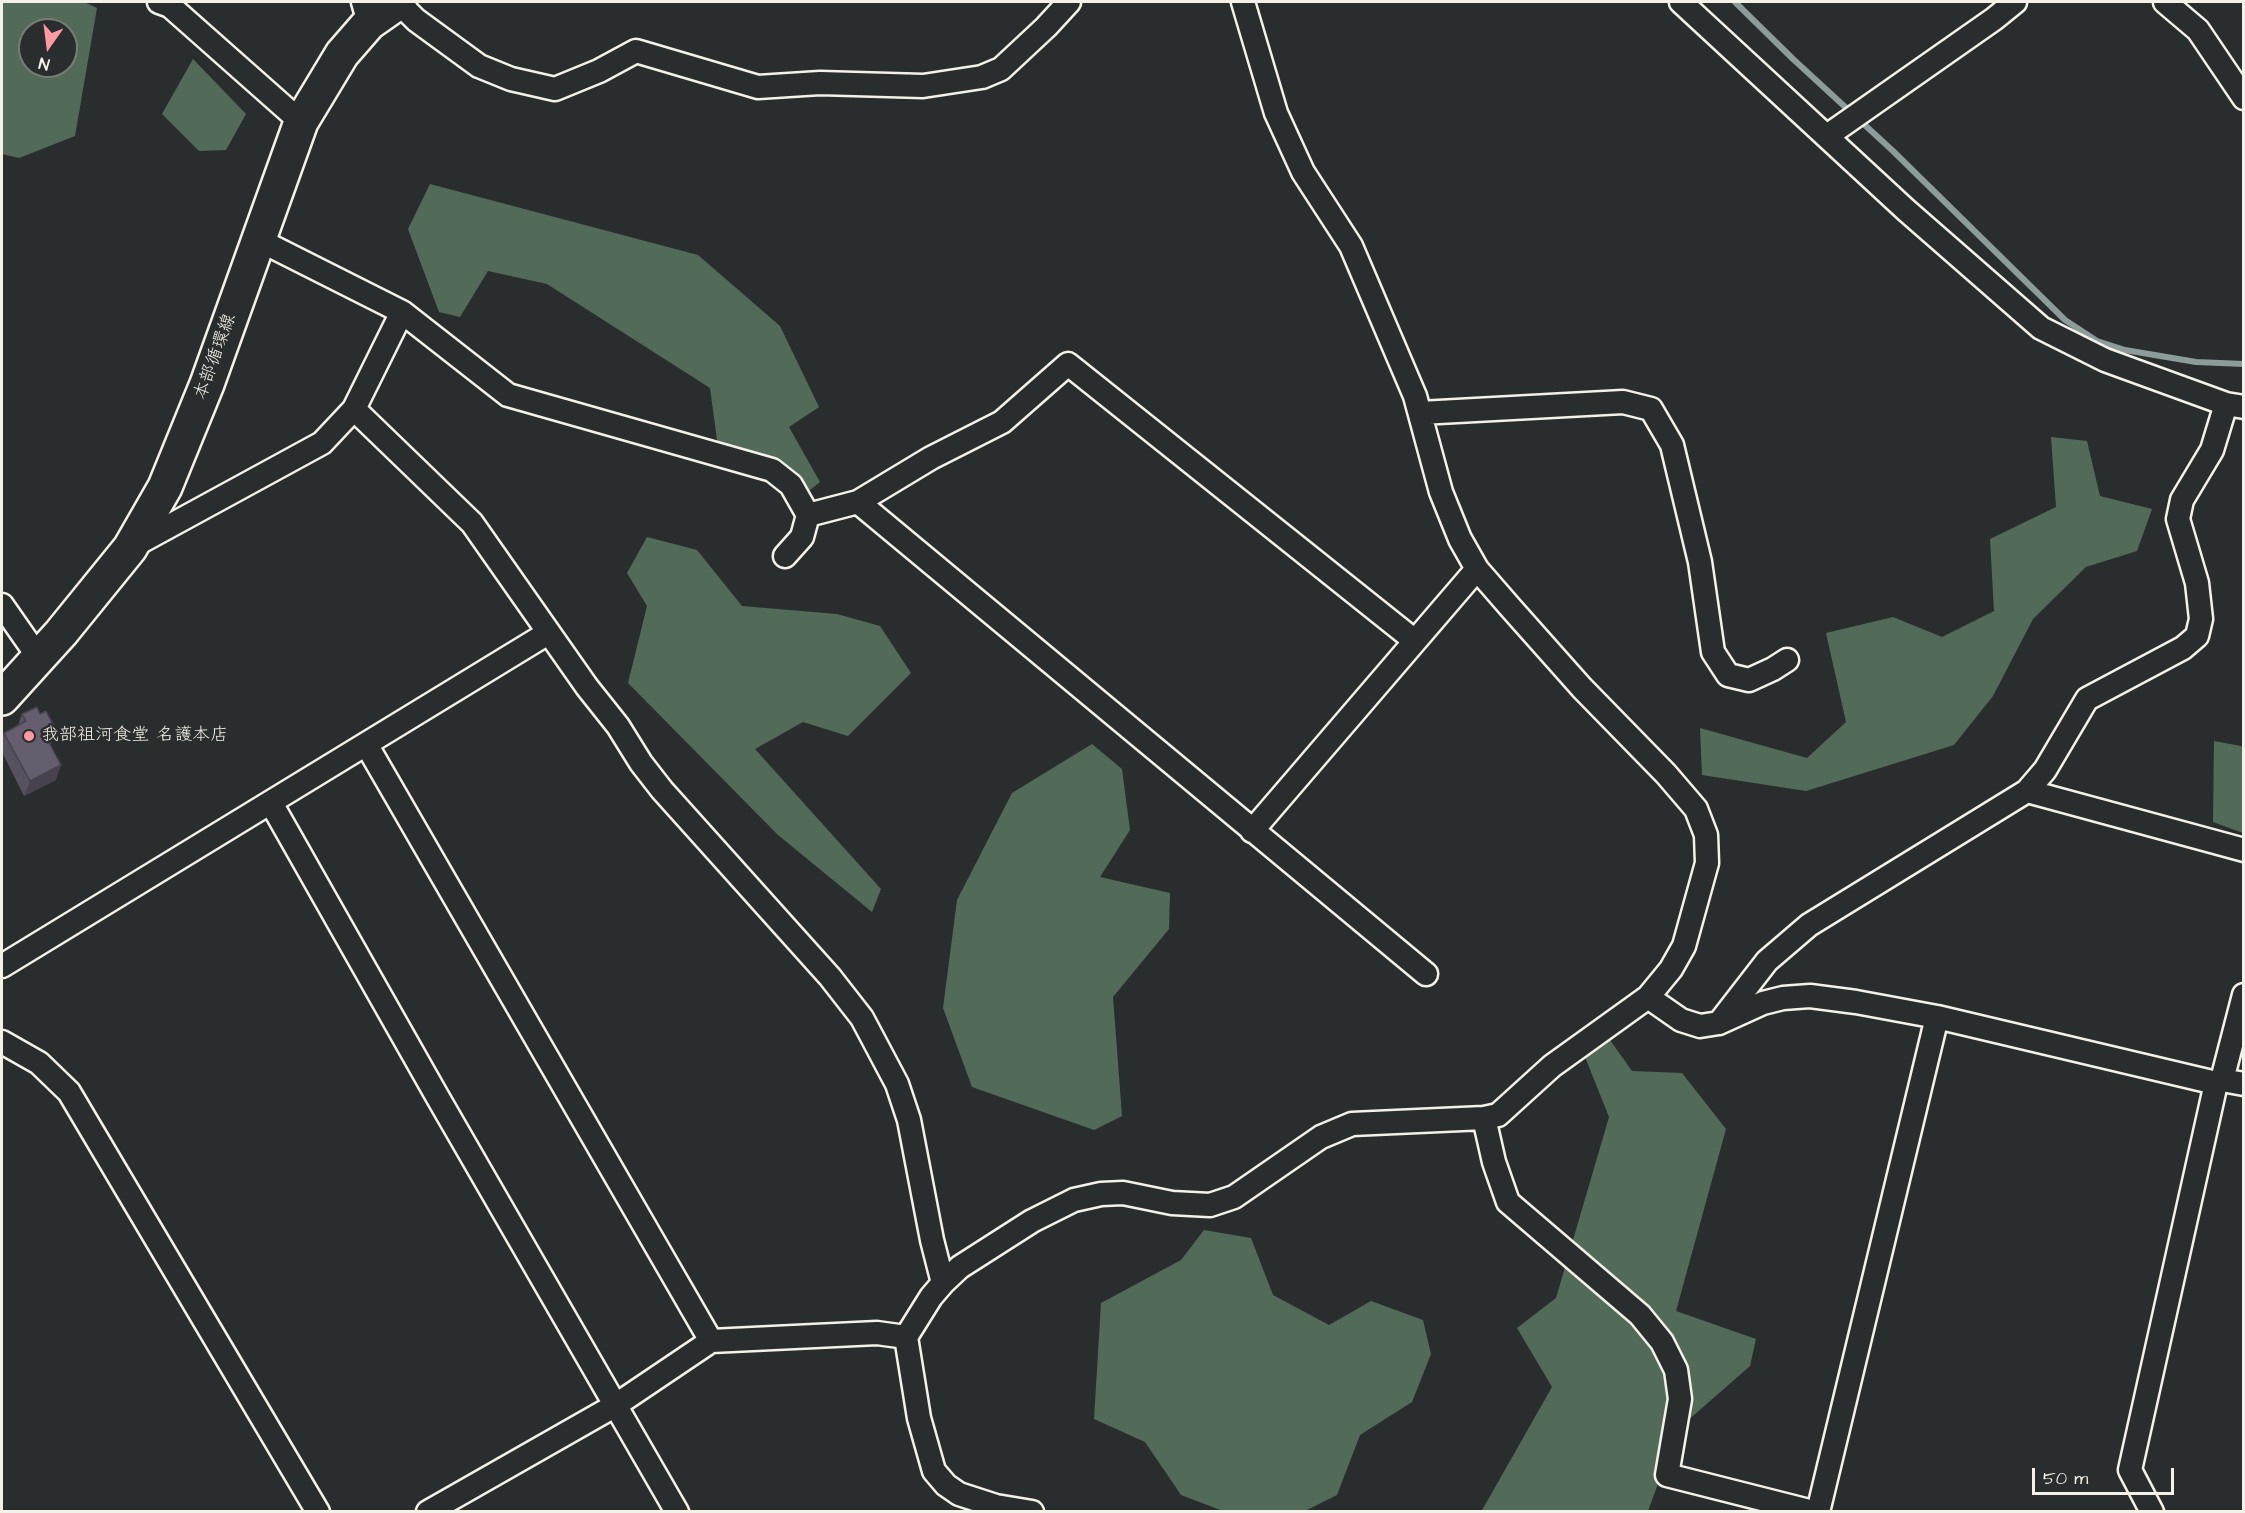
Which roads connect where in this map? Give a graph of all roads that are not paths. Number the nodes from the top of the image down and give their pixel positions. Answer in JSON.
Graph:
{"nodes":[{"id":1,"x":159,"y":2,"type":"edge"},
{"id":2,"x":398,"y":2,"type":"edge"},
{"id":3,"x":1069,"y":2,"type":"edge"},
{"id":4,"x":1243,"y":2,"type":"edge"},
{"id":5,"x":1681,"y":2,"type":"edge"},
{"id":6,"x":2015,"y":2,"type":"edge"},
{"id":7,"x":2165,"y":2,"type":"edge"},
{"id":8,"x":366,"y":12,"type":"edge"},
{"id":9,"x":2244,"y":98,"type":"edge"},
{"id":10,"x":301,"y":122,"type":"junction"},
{"id":11,"x":1827,"y":136,"type":"junction"},
{"id":12,"x":259,"y":240,"type":"junction"},
{"id":13,"x":402,"y":312,"type":"junction"},
{"id":14,"x":2235,"y":406,"type":"edge"},
{"id":15,"x":354,"y":409,"type":"junction"},
{"id":16,"x":1420,"y":413,"type":"junction"},
{"id":17,"x":858,"y":502,"type":"junction"},
{"id":18,"x":808,"y":515,"type":"junction"},
{"id":19,"x":130,"y":548,"type":"junction"},
{"id":20,"x":786,"y":556,"type":"dead end"},
{"id":21,"x":1478,"y":569,"type":"junction"},
{"id":22,"x":2,"y":605,"type":"edge"},
{"id":23,"x":548,"y":633,"type":"junction"},
{"id":24,"x":1415,"y":641,"type":"junction"},
{"id":25,"x":39,"y":658,"type":"junction"},
{"id":26,"x":1787,"y":660,"type":"dead end"},
{"id":27,"x":2,"y":698,"type":"edge"},
{"id":28,"x":366,"y":744,"type":"junction"},
{"id":29,"x":2027,"y":791,"type":"junction"},
{"id":30,"x":271,"y":803,"type":"junction"},
{"id":31,"x":1252,"y":831,"type":"junction"},
{"id":32,"x":2244,"y":850,"type":"edge"},
{"id":33,"x":2,"y":966,"type":"edge"},
{"id":34,"x":1426,"y":974,"type":"dead end"},
{"id":35,"x":2244,"y":995,"type":"edge"},
{"id":36,"x":1648,"y":997,"type":"junction"},
{"id":37,"x":1937,"y":1017,"type":"junction"},
{"id":38,"x":1719,"y":1023,"type":"junction"},
{"id":39,"x":2,"y":1042,"type":"edge"},
{"id":40,"x":2227,"y":1082,"type":"edge"},
{"id":41,"x":1484,"y":1118,"type":"junction"},
{"id":42,"x":943,"y":1283,"type":"junction"},
{"id":43,"x":906,"y":1337,"type":"junction"},
{"id":44,"x":711,"y":1341,"type":"junction"},
{"id":45,"x":616,"y":1405,"type":"junction"},
{"id":46,"x":318,"y":1512,"type":"edge"},
{"id":47,"x":428,"y":1512,"type":"edge"},
{"id":48,"x":677,"y":1512,"type":"edge"},
{"id":49,"x":1032,"y":1512,"type":"edge"},
{"id":50,"x":1813,"y":1512,"type":"edge"},
{"id":51,"x":1818,"y":1512,"type":"edge"},
{"id":52,"x":2152,"y":1512,"type":"edge"}],
"edges":[{"from":1,"to":10,"type":"street"},
{"from":2,"to":3,"type":"street"},
{"from":2,"to":8,"type":"main road","name":"本部循環線"},
{"from":4,"to":16,"type":"street"},
{"from":5,"to":11,"type":"street"},
{"from":6,"to":11,"type":"street"},
{"from":7,"to":9,"type":"street"},
{"from":8,"to":10,"type":"main road","name":"本部循環線"},
{"from":10,"to":12,"type":"main road","name":"本部循環線"},
{"from":11,"to":14,"type":"street"},
{"from":12,"to":13,"type":"street"},
{"from":12,"to":19,"type":"main road","name":"本部循環線"},
{"from":13,"to":15,"type":"street"},
{"from":13,"to":18,"type":"street"},
{"from":14,"to":29,"type":"street"},
{"from":15,"to":19,"type":"street"},
{"from":15,"to":23,"type":"street"},
{"from":16,"to":21,"type":"street"},
{"from":16,"to":26,"type":"street"},
{"from":17,"to":18,"type":"street"},
{"from":17,"to":24,"type":"street"},
{"from":17,"to":31,"type":"street"},
{"from":18,"to":20,"type":"street"},
{"from":19,"to":25,"type":"main road","name":"本部循環線"},
{"from":21,"to":24,"type":"street"},
{"from":21,"to":36,"type":"street"},
{"from":22,"to":25,"type":"street"},
{"from":23,"to":28,"type":"street"},
{"from":23,"to":42,"type":"street"},
{"from":24,"to":31,"type":"street"},
{"from":25,"to":27,"type":"main road","name":"本部循環線"},
{"from":28,"to":30,"type":"street"},
{"from":28,"to":44,"type":"street"},
{"from":29,"to":32,"type":"street"},
{"from":29,"to":38,"type":"street"},
{"from":30,"to":33,"type":"street"},
{"from":30,"to":45,"type":"street"},
{"from":31,"to":34,"type":"street"},
{"from":35,"to":40,"type":"street"},
{"from":36,"to":38,"type":"street"},
{"from":36,"to":41,"type":"street"},
{"from":37,"to":38,"type":"street"},
{"from":37,"to":40,"type":"street"},
{"from":37,"to":51,"type":"street"},
{"from":39,"to":46,"type":"street"},
{"from":40,"to":52,"type":"street"},
{"from":41,"to":42,"type":"street"},
{"from":41,"to":50,"type":"street"},
{"from":42,"to":43,"type":"street"},
{"from":43,"to":44,"type":"street"},
{"from":43,"to":49,"type":"street"},
{"from":44,"to":45,"type":"street"},
{"from":45,"to":47,"type":"street"},
{"from":45,"to":48,"type":"street"}]}
